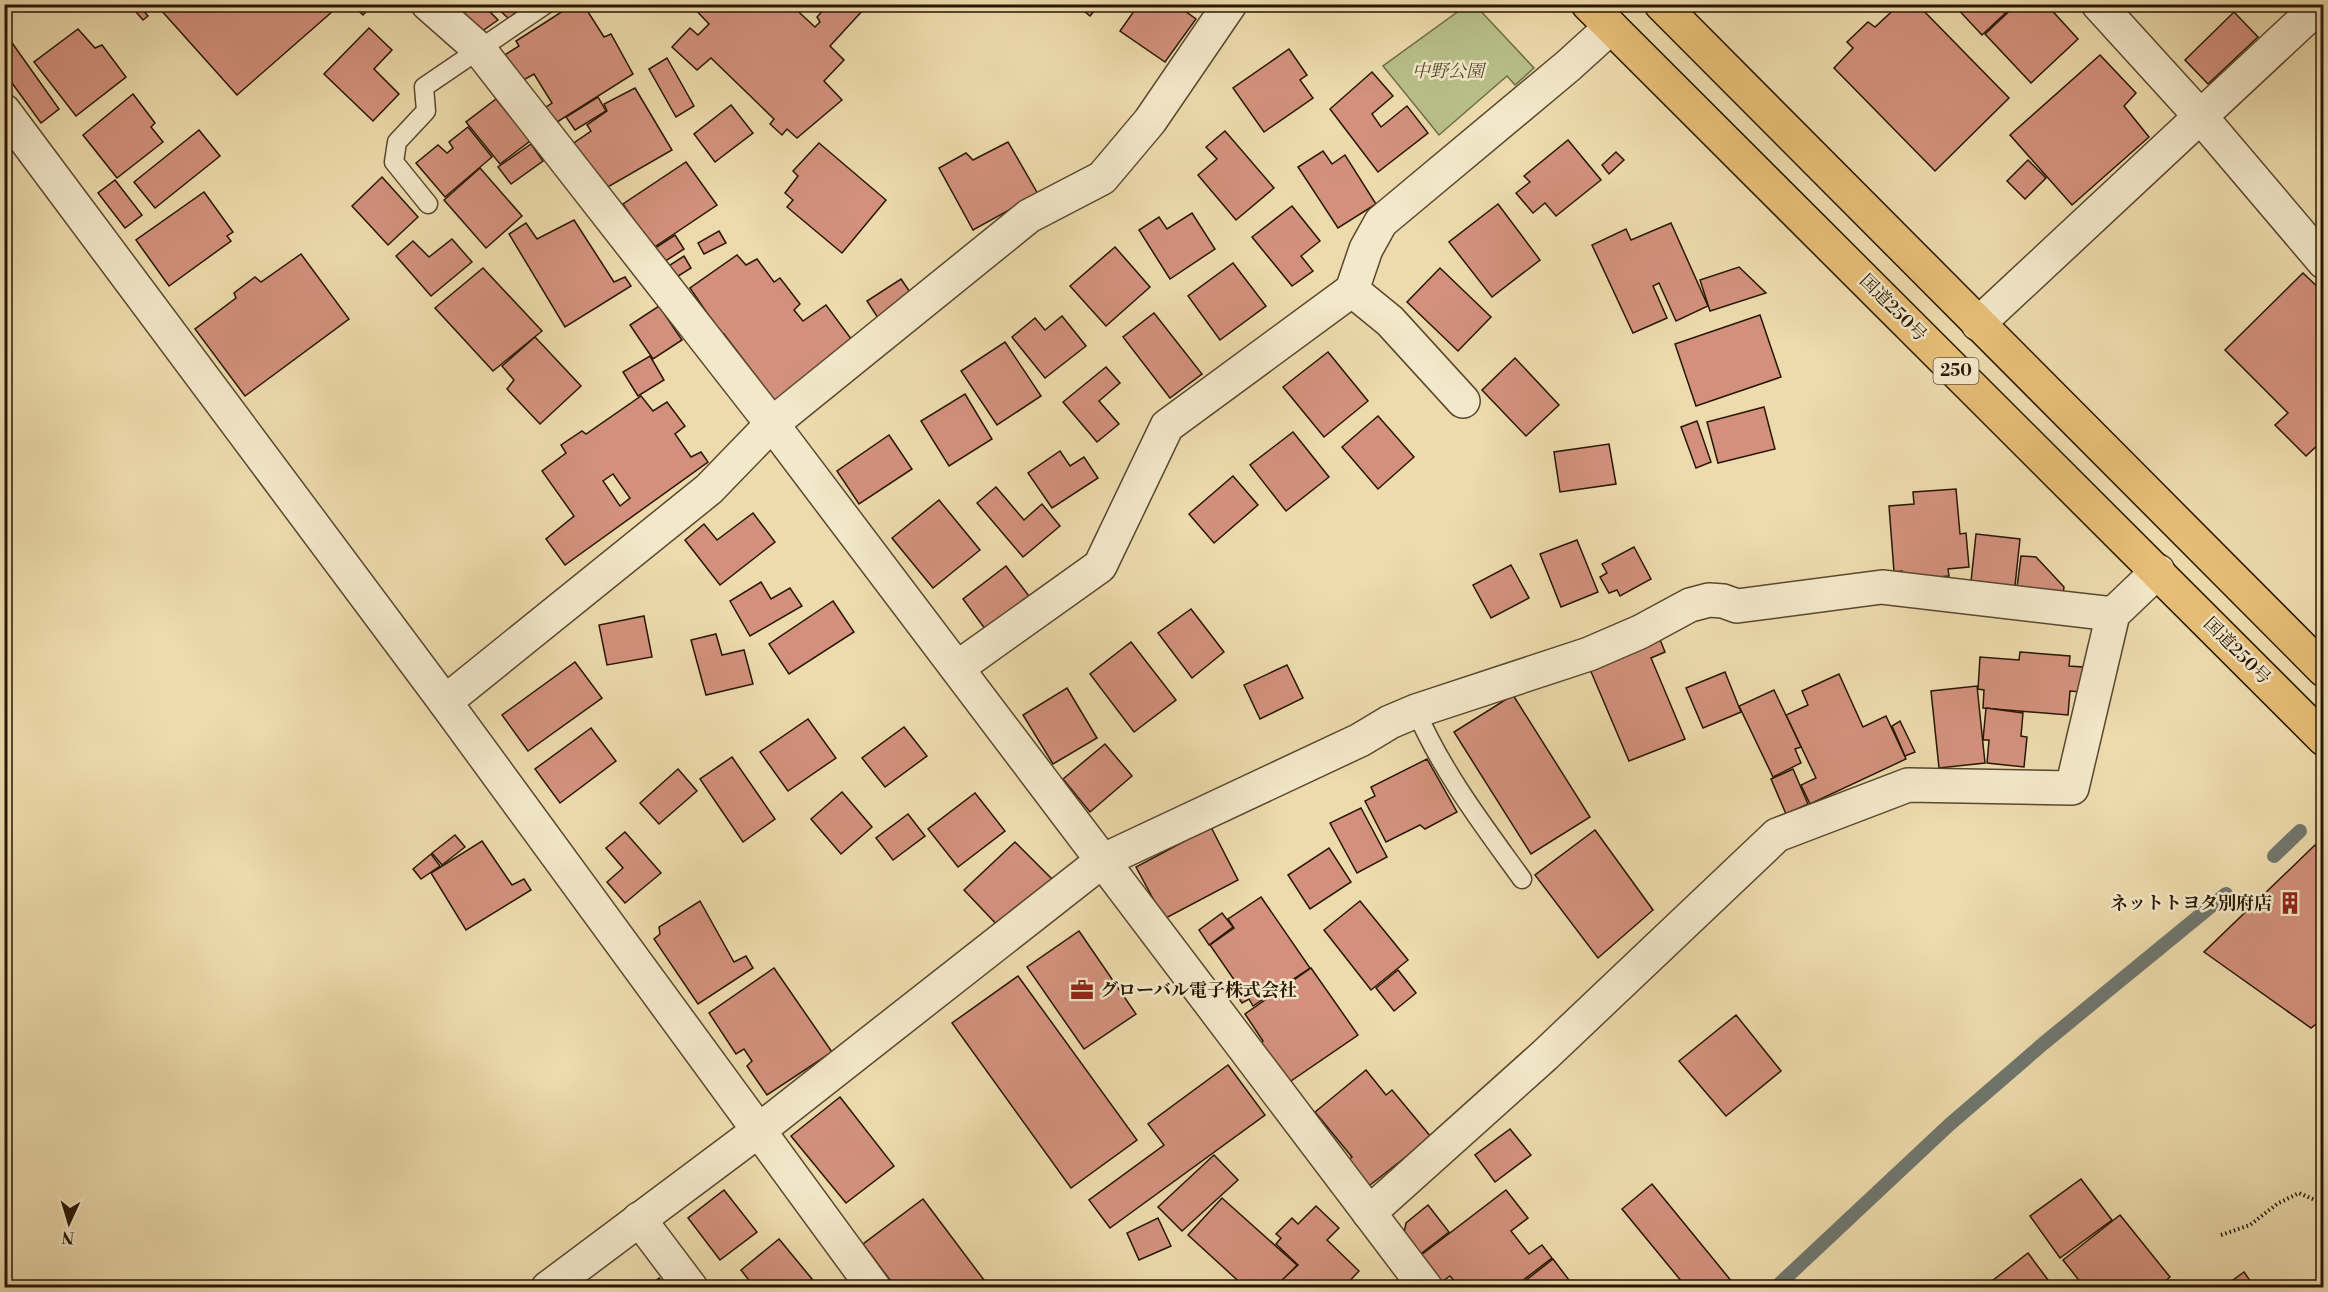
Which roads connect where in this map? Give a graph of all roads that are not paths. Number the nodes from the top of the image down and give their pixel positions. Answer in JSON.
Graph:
{"nodes":[{"id":1,"x":428,"y":4,"type":"edge"},
{"id":2,"x":546,"y":4,"type":"edge"},
{"id":3,"x":1230,"y":4,"type":"edge"},
{"id":4,"x":1661,"y":4,"type":"edge"},
{"id":5,"x":2098,"y":4,"type":"edge"},
{"id":6,"x":2321,"y":4,"type":"edge"},
{"id":7,"x":1599,"y":16,"type":"edge"},
{"id":8,"x":479,"y":49,"type":"junction"},
{"id":9,"x":4,"y":111,"type":"edge"},
{"id":10,"x":2200,"y":116,"type":"junction"},
{"id":11,"x":428,"y":204,"type":"dead end"},
{"id":12,"x":2324,"y":262,"type":"edge"},
{"id":13,"x":1352,"y":290,"type":"junction"},
{"id":14,"x":1978,"y":324,"type":"junction"},
{"id":15,"x":1463,"y":401,"type":"dead end"},
{"id":16,"x":772,"y":424,"type":"junction"},
{"id":17,"x":2158,"y":571,"type":"junction"},
{"id":18,"x":2113,"y":614,"type":"junction"},
{"id":19,"x":957,"y":668,"type":"junction"},
{"id":20,"x":2324,"y":670,"type":"edge"},
{"id":21,"x":445,"y":702,"type":"junction"},
{"id":22,"x":1416,"y":711,"type":"junction"},
{"id":23,"x":2324,"y":739,"type":"edge"},
{"id":24,"x":1102,"y":861,"type":"junction"},
{"id":25,"x":1522,"y":879,"type":"dead end"},
{"id":26,"x":758,"y":1131,"type":"junction"},
{"id":27,"x":1369,"y":1213,"type":"junction"},
{"id":28,"x":639,"y":1219,"type":"junction"},
{"id":29,"x":548,"y":1287,"type":"edge"},
{"id":30,"x":691,"y":1287,"type":"edge"},
{"id":31,"x":874,"y":1287,"type":"edge"},
{"id":32,"x":1426,"y":1287,"type":"edge"}],
"edges":[{"from":1,"to":8,"type":"street"},
{"from":2,"to":8,"type":"lane"},
{"from":3,"to":16,"type":"street"},
{"from":4,"to":14,"type":"highway","number":"250"},
{"from":5,"to":10,"type":"street"},
{"from":6,"to":10,"type":"street"},
{"from":7,"to":13,"type":"street"},
{"from":7,"to":17,"type":"highway","name":"国道250号","number":"250"},
{"from":8,"to":11,"type":"lane"},
{"from":8,"to":16,"type":"street"},
{"from":9,"to":21,"type":"street"},
{"from":10,"to":12,"type":"street"},
{"from":10,"to":14,"type":"street"},
{"from":13,"to":15,"type":"street"},
{"from":13,"to":19,"type":"street"},
{"from":14,"to":20,"type":"highway","number":"250"},
{"from":16,"to":19,"type":"street"},
{"from":16,"to":21,"type":"street"},
{"from":17,"to":18,"type":"street"},
{"from":17,"to":23,"type":"highway","name":"国道250号","number":"250"},
{"from":18,"to":22,"type":"street"},
{"from":18,"to":27,"type":"street"},
{"from":19,"to":24,"type":"street"},
{"from":21,"to":26,"type":"street"},
{"from":22,"to":24,"type":"street"},
{"from":22,"to":25,"type":"lane"},
{"from":24,"to":26,"type":"street"},
{"from":24,"to":27,"type":"street"},
{"from":26,"to":28,"type":"street"},
{"from":26,"to":31,"type":"street"},
{"from":27,"to":32,"type":"street"},
{"from":28,"to":29,"type":"street"},
{"from":28,"to":30,"type":"street"}]}
